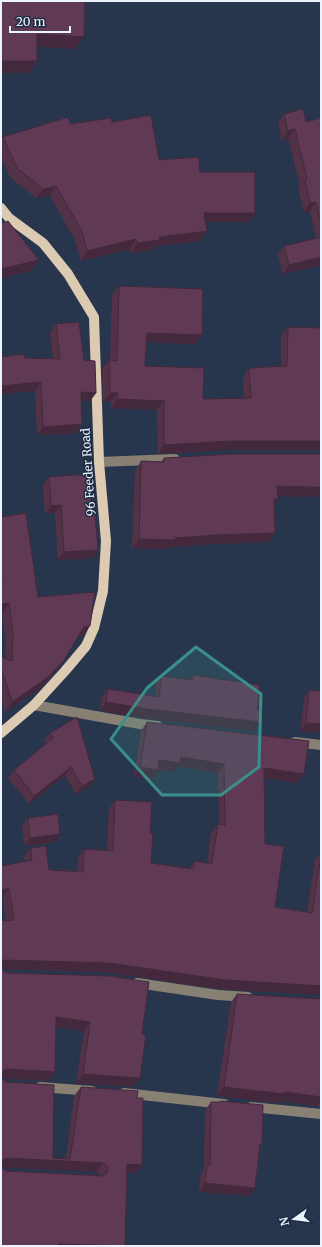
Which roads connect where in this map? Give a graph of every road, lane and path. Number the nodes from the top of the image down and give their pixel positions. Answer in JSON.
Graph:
{"nodes":[{"id":1,"x":1,"y":208,"type":"edge"},
{"id":2,"x":187,"y":459,"type":"edge"},
{"id":3,"x":99,"y":462,"type":"junction"},
{"id":4,"x":34,"y":705,"type":"junction"},
{"id":5,"x":171,"y":728,"type":"edge"},
{"id":6,"x":1,"y":731,"type":"edge"},
{"id":7,"x":282,"y":741,"type":"edge"},
{"id":8,"x":321,"y":745,"type":"edge"},
{"id":9,"x":126,"y":981,"type":"edge"},
{"id":10,"x":256,"y":997,"type":"edge"},
{"id":11,"x":31,"y":1086,"type":"edge"},
{"id":12,"x":99,"y":1091,"type":"edge"},
{"id":13,"x":114,"y":1092,"type":"edge"},
{"id":14,"x":321,"y":1114,"type":"edge"}],
"edges":[{"from":1,"to":3,"type":"main road","name":"96 Feeder Road"},
{"from":2,"to":3,"type":"street"},
{"from":3,"to":4,"type":"main road","name":"96 Feeder Road"},
{"from":4,"to":5,"type":"street"},
{"from":4,"to":6,"type":"main road","name":"96 Feeder Road"},
{"from":7,"to":8,"type":"street"},
{"from":9,"to":10,"type":"street"},
{"from":11,"to":12,"type":"street"},
{"from":13,"to":14,"type":"street"}]}
